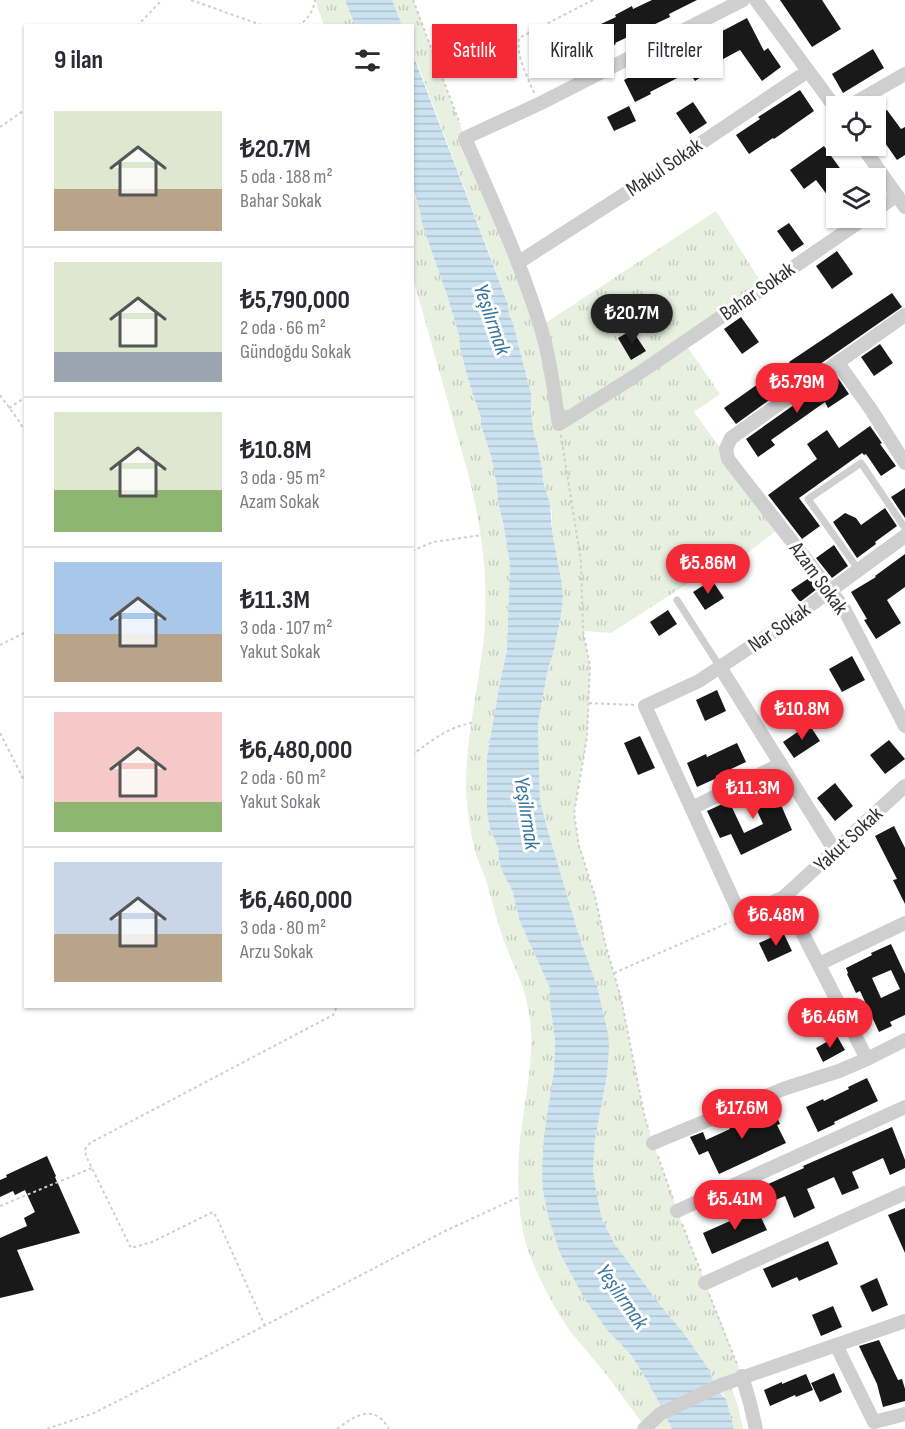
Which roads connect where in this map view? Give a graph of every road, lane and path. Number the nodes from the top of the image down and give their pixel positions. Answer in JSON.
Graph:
{"nodes":[{"id":1,"x":162,"y":0,"type":"edge"},
{"id":2,"x":190,"y":0,"type":"edge"},
{"id":3,"x":315,"y":0,"type":"edge"},
{"id":4,"x":413,"y":0,"type":"edge"},
{"id":5,"x":593,"y":0,"type":"edge"},
{"id":6,"x":743,"y":0,"type":"edge"},
{"id":7,"x":756,"y":0,"type":"edge"},
{"id":8,"x":139,"y":24,"type":"edge"},
{"id":9,"x":258,"y":24,"type":"edge"},
{"id":10,"x":301,"y":24,"type":"edge"},
{"id":11,"x":808,"y":71,"type":"junction"},
{"id":12,"x":905,"y":74,"type":"edge"},
{"id":13,"x":827,"y":96,"type":"edge"},
{"id":14,"x":866,"y":96,"type":"edge"},
{"id":15,"x":539,"y":104,"type":"junction"},
{"id":16,"x":24,"y":110,"type":"edge"},
{"id":17,"x":0,"y":127,"type":"edge"},
{"id":18,"x":465,"y":138,"type":"junction"},
{"id":19,"x":869,"y":156,"type":"edge"},
{"id":20,"x":901,"y":201,"type":"edge"},
{"id":21,"x":886,"y":206,"type":"edge"},
{"id":22,"x":850,"y":228,"type":"edge"},
{"id":23,"x":519,"y":262,"type":"junction"},
{"id":24,"x":905,"y":315,"type":"edge"},
{"id":25,"x":838,"y":363,"type":"junction"},
{"id":26,"x":0,"y":396,"type":"edge"},
{"id":27,"x":24,"y":398,"type":"edge"},
{"id":28,"x":9,"y":408,"type":"junction"},
{"id":29,"x":559,"y":424,"type":"junction"},
{"id":30,"x":24,"y":430,"type":"edge"},
{"id":31,"x":905,"y":463,"type":"edge"},
{"id":32,"x":905,"y":528,"type":"edge"},
{"id":33,"x":482,"y":535,"type":"dead end"},
{"id":34,"x":905,"y":536,"type":"edge"},
{"id":35,"x":414,"y":550,"type":"edge"},
{"id":36,"x":858,"y":569,"type":"junction"},
{"id":37,"x":830,"y":590,"type":"junction"},
{"id":38,"x":677,"y":600,"type":"dead end"},
{"id":39,"x":24,"y":633,"type":"edge"},
{"id":40,"x":0,"y":645,"type":"edge"},
{"id":41,"x":720,"y":667,"type":"junction"},
{"id":42,"x":589,"y":703,"type":"junction"},
{"id":43,"x":645,"y":706,"type":"junction"},
{"id":44,"x":472,"y":723,"type":"dead end"},
{"id":45,"x":905,"y":726,"type":"edge"},
{"id":46,"x":0,"y":733,"type":"edge"},
{"id":47,"x":414,"y":753,"type":"edge"},
{"id":48,"x":781,"y":764,"type":"junction"},
{"id":49,"x":24,"y":781,"type":"edge"},
{"id":50,"x":905,"y":786,"type":"edge"},
{"id":51,"x":692,"y":808,"type":"junction"},
{"id":52,"x":835,"y":850,"type":"junction"},
{"id":53,"x":784,"y":897,"type":"junction"},
{"id":54,"x":741,"y":917,"type":"junction"},
{"id":55,"x":905,"y":923,"type":"edge"},
{"id":56,"x":819,"y":964,"type":"junction"},
{"id":57,"x":614,"y":973,"type":"junction"},
{"id":58,"x":336,"y":1008,"type":"edge"},
{"id":59,"x":905,"y":1040,"type":"edge"},
{"id":60,"x":867,"y":1059,"type":"junction"},
{"id":61,"x":905,"y":1107,"type":"edge"},
{"id":62,"x":653,"y":1143,"type":"junction"},
{"id":63,"x":92,"y":1168,"type":"junction"},
{"id":64,"x":905,"y":1193,"type":"edge"},
{"id":65,"x":519,"y":1197,"type":"dead end"},
{"id":66,"x":0,"y":1206,"type":"edge"},
{"id":67,"x":677,"y":1211,"type":"junction"},
{"id":68,"x":705,"y":1283,"type":"junction"},
{"id":69,"x":905,"y":1321,"type":"edge"},
{"id":70,"x":265,"y":1326,"type":"junction"},
{"id":71,"x":836,"y":1345,"type":"junction"},
{"id":72,"x":742,"y":1376,"type":"junction"},
{"id":73,"x":905,"y":1414,"type":"edge"},
{"id":74,"x":47,"y":1429,"type":"edge"},
{"id":75,"x":337,"y":1429,"type":"edge"},
{"id":76,"x":389,"y":1429,"type":"edge"},
{"id":77,"x":644,"y":1429,"type":"edge"},
{"id":78,"x":756,"y":1429,"type":"edge"}],
"edges":[{"from":1,"to":8,"type":"path"},
{"from":2,"to":9,"type":"path"},
{"from":3,"to":10,"type":"path"},
{"from":4,"to":18,"type":"path"},
{"from":5,"to":15,"type":"path"},
{"from":6,"to":15,"type":"street"},
{"from":7,"to":11,"type":"street"},
{"from":11,"to":13,"type":"street"},
{"from":11,"to":23,"type":"street","name":"Makul Sokak"},
{"from":12,"to":14,"type":"street"},
{"from":15,"to":18,"type":"street"},
{"from":16,"to":17,"type":"path"},
{"from":18,"to":23,"type":"street"},
{"from":19,"to":20,"type":"street"},
{"from":20,"to":21,"type":"street"},
{"from":22,"to":29,"type":"street","name":"Bahar Sokak"},
{"from":23,"to":29,"type":"street"},
{"from":24,"to":25,"type":"street"},
{"from":25,"to":31,"type":"street"},
{"from":25,"to":37,"type":"street","name":"Azam Sokak"},
{"from":26,"to":28,"type":"path"},
{"from":27,"to":28,"type":"path"},
{"from":28,"to":30,"type":"path"},
{"from":29,"to":42,"type":"path"},
{"from":32,"to":36,"type":"lane"},
{"from":33,"to":35,"type":"path"},
{"from":34,"to":36,"type":"street","name":"Nar Sokak"},
{"from":36,"to":37,"type":"street","name":"Nar Sokak"},
{"from":37,"to":41,"type":"street","name":"Nar Sokak"},
{"from":37,"to":45,"type":"street","name":"Azam Sokak"},
{"from":38,"to":41,"type":"lane"},
{"from":39,"to":40,"type":"path"},
{"from":41,"to":43,"type":"street","name":"Nar Sokak"},
{"from":41,"to":48,"type":"street"},
{"from":42,"to":43,"type":"path"},
{"from":42,"to":57,"type":"path"},
{"from":43,"to":51,"type":"street"},
{"from":44,"to":47,"type":"path"},
{"from":46,"to":49,"type":"path"},
{"from":48,"to":51,"type":"street"},
{"from":48,"to":52,"type":"street"},
{"from":50,"to":52,"type":"street","name":"Yakut Sokak"},
{"from":51,"to":54,"type":"street"},
{"from":52,"to":53,"type":"street","name":"Yakut Sokak"},
{"from":53,"to":54,"type":"street","name":"Yakut Sokak"},
{"from":53,"to":56,"type":"street"},
{"from":54,"to":57,"type":"path"},
{"from":55,"to":56,"type":"street"},
{"from":56,"to":60,"type":"street"},
{"from":57,"to":62,"type":"path"},
{"from":58,"to":63,"type":"path"},
{"from":59,"to":60,"type":"street"},
{"from":60,"to":62,"type":"street"},
{"from":61,"to":67,"type":"street"},
{"from":62,"to":67,"type":"path"},
{"from":63,"to":66,"type":"path"},
{"from":63,"to":70,"type":"path"},
{"from":64,"to":68,"type":"street"},
{"from":65,"to":70,"type":"path"},
{"from":67,"to":68,"type":"path"},
{"from":68,"to":72,"type":"path"},
{"from":69,"to":71,"type":"street"},
{"from":70,"to":74,"type":"path"},
{"from":71,"to":72,"type":"street"},
{"from":71,"to":73,"type":"street"},
{"from":72,"to":77,"type":"street"},
{"from":72,"to":78,"type":"street"},
{"from":75,"to":76,"type":"path"}]}
